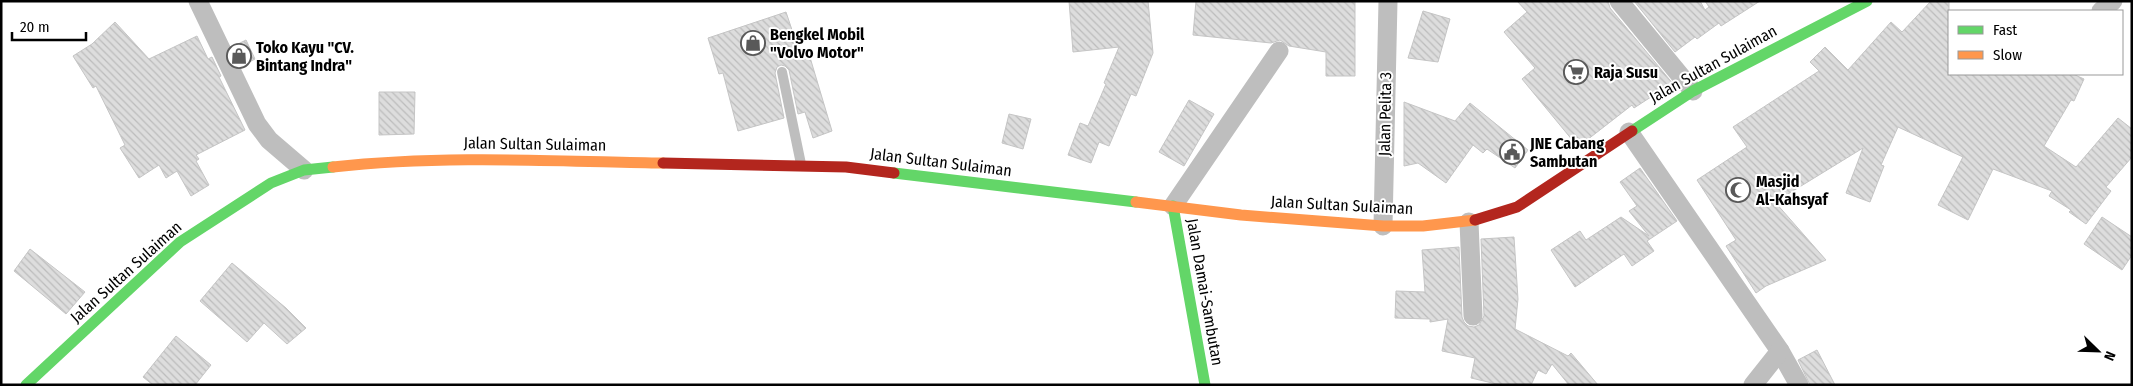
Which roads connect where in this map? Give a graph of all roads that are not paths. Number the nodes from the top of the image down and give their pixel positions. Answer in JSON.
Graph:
{"nodes":[{"id":1,"x":198,"y":1,"type":"edge"},
{"id":2,"x":1388,"y":1,"type":"edge"},
{"id":3,"x":1619,"y":1,"type":"edge"},
{"id":4,"x":1867,"y":1,"type":"edge"},
{"id":5,"x":2113,"y":1,"type":"edge"},
{"id":6,"x":2102,"y":10,"type":"edge"},
{"id":7,"x":1279,"y":50,"type":"dead end"},
{"id":8,"x":782,"y":72,"type":"dead end"},
{"id":9,"x":1693,"y":91,"type":"junction"},
{"id":10,"x":1629,"y":132,"type":"junction"},
{"id":11,"x":802,"y":166,"type":"junction"},
{"id":12,"x":304,"y":170,"type":"junction"},
{"id":13,"x":1173,"y":206,"type":"junction"},
{"id":14,"x":1469,"y":222,"type":"junction"},
{"id":15,"x":1383,"y":226,"type":"junction"},
{"id":16,"x":1474,"y":316,"type":"dead end"},
{"id":17,"x":1780,"y":350,"type":"junction"},
{"id":18,"x":26,"y":385,"type":"edge"},
{"id":19,"x":1205,"y":385,"type":"edge"},
{"id":20,"x":1753,"y":385,"type":"edge"},
{"id":21,"x":1799,"y":385,"type":"edge"}],
"edges":[{"from":1,"to":12,"type":"street"},
{"from":2,"to":15,"type":"street","name":"Jalan Pelita 3"},
{"from":3,"to":9,"type":"street"},
{"from":4,"to":9,"type":"main road","name":"Jalan Sultan Sulaiman"},
{"from":5,"to":6,"type":"street"},
{"from":7,"to":13,"type":"street"},
{"from":8,"to":11,"type":"lane"},
{"from":9,"to":10,"type":"main road","name":"Jalan Sultan Sulaiman"},
{"from":10,"to":14,"type":"main road","name":"Jalan Sultan Sulaiman"},
{"from":10,"to":17,"type":"street"},
{"from":11,"to":12,"type":"main road","name":"Jalan Sultan Sulaiman"},
{"from":11,"to":13,"type":"main road","name":"Jalan Sultan Sulaiman"},
{"from":12,"to":18,"type":"main road","name":"Jalan Sultan Sulaiman"},
{"from":13,"to":15,"type":"main road","name":"Jalan Sultan Sulaiman"},
{"from":13,"to":19,"type":"main road","name":"Jalan Damai-Sambutan"},
{"from":14,"to":15,"type":"main road","name":"Jalan Sultan Sulaiman"},
{"from":14,"to":16,"type":"street"},
{"from":17,"to":20,"type":"street"},
{"from":17,"to":21,"type":"street"}]}
